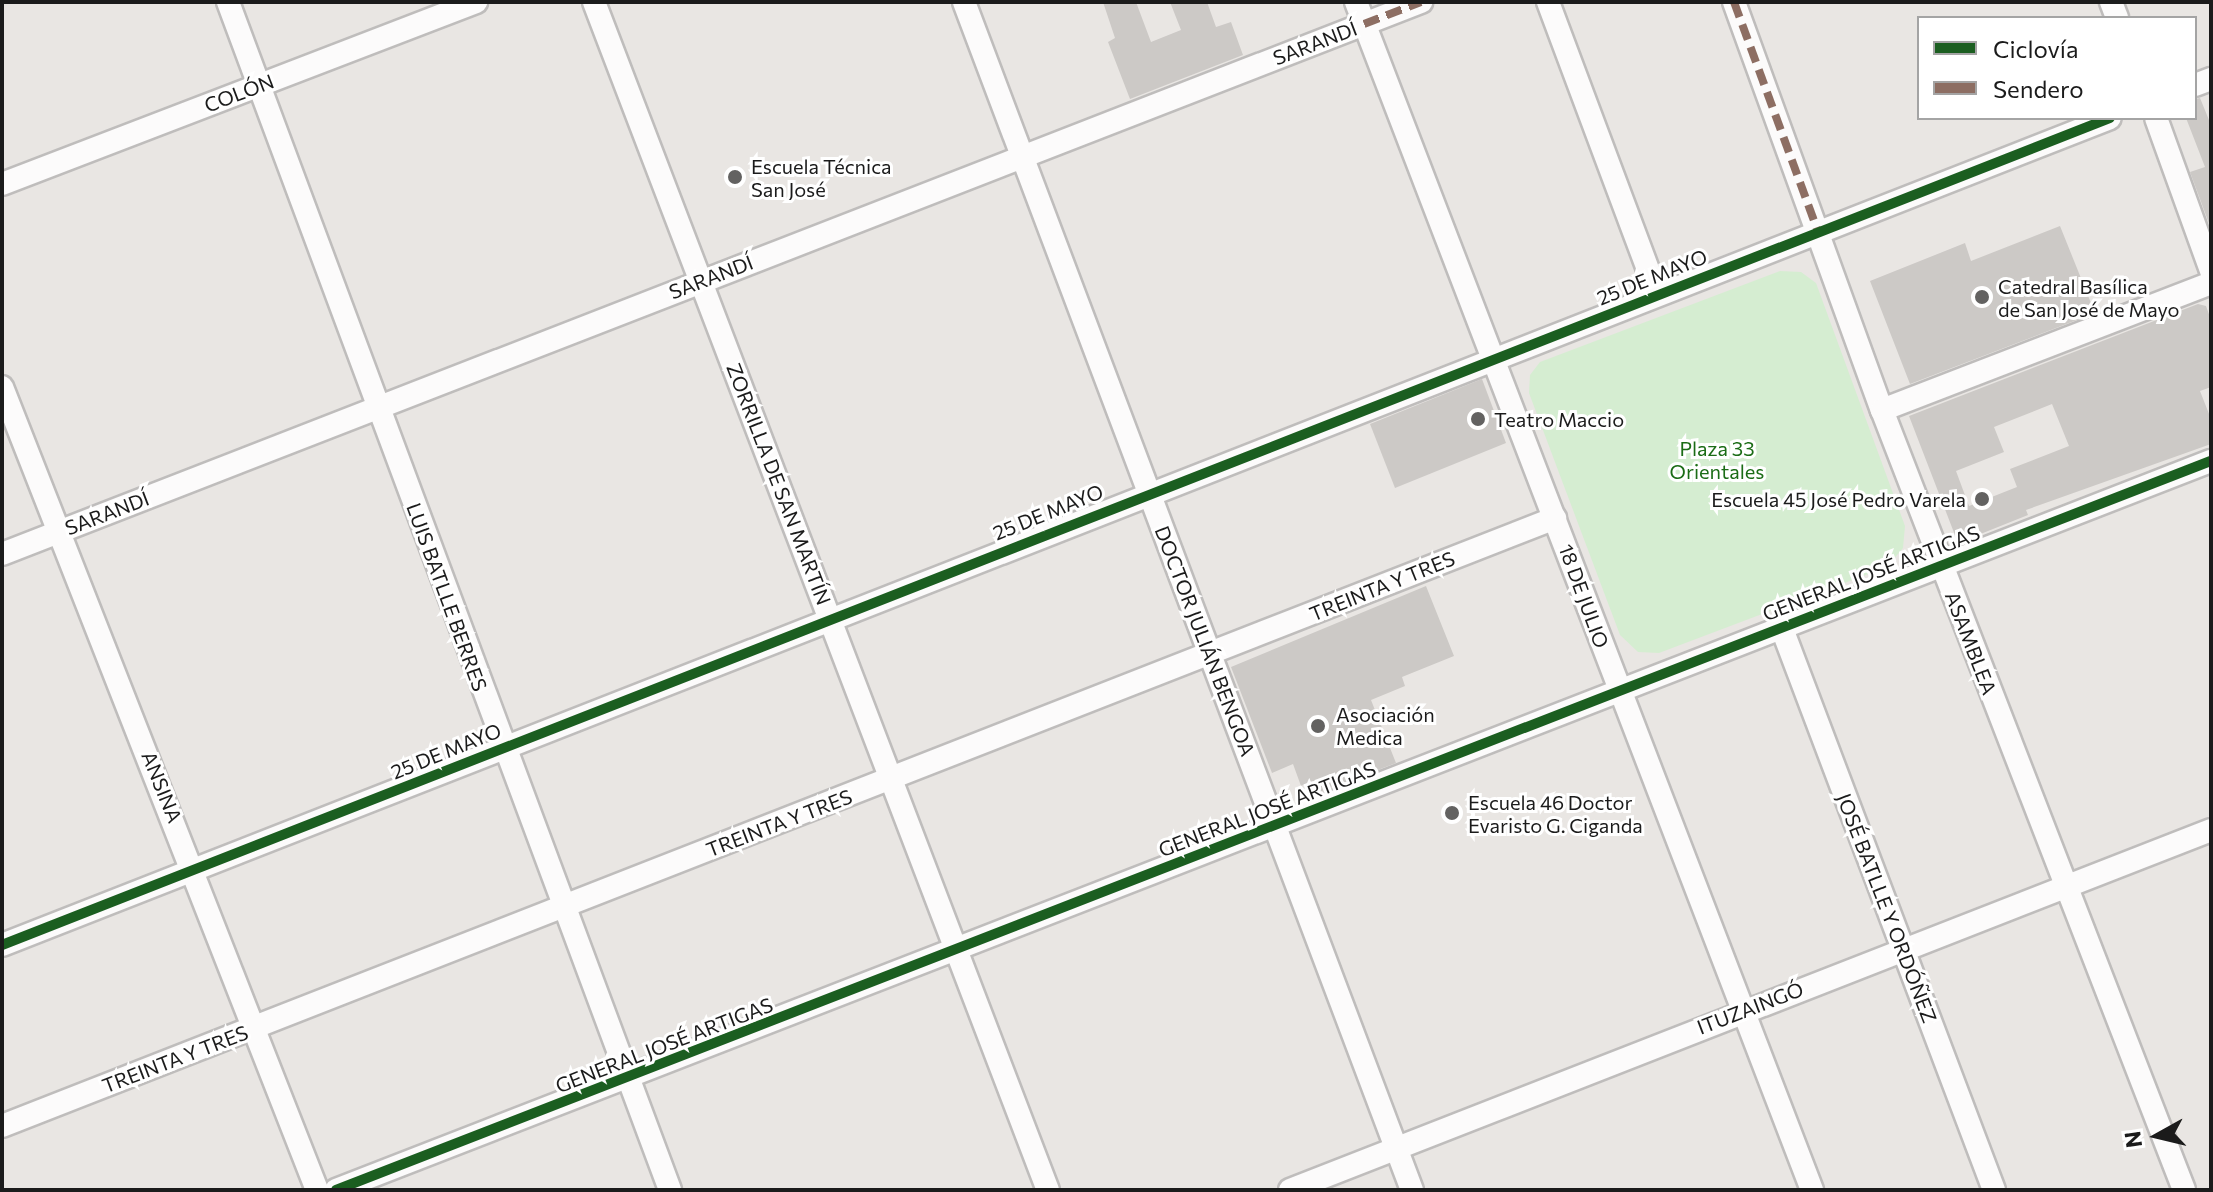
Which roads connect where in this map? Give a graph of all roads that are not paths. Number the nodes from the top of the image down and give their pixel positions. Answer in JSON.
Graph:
{"nodes":[{"id":1,"x":228,"y":2,"type":"edge"},
{"id":2,"x":476,"y":2,"type":"edge"},
{"id":3,"x":594,"y":2,"type":"edge"},
{"id":4,"x":964,"y":2,"type":"edge"},
{"id":5,"x":1356,"y":2,"type":"edge"},
{"id":6,"x":1421,"y":2,"type":"edge"},
{"id":7,"x":1548,"y":2,"type":"edge"},
{"id":8,"x":1734,"y":2,"type":"edge"},
{"id":9,"x":1364,"y":24,"type":"junction"},
{"id":10,"x":257,"y":86,"type":"junction"},
{"id":11,"x":2105,"y":120,"type":"edge"},
{"id":12,"x":2157,"y":120,"type":"edge"},
{"id":13,"x":1022,"y":156,"type":"junction"},
{"id":14,"x":2,"y":184,"type":"edge"},
{"id":15,"x":1818,"y":232,"type":"junction"},
{"id":16,"x":2211,"y":271,"type":"edge"},
{"id":17,"x":701,"y":281,"type":"junction"},
{"id":18,"x":2211,"y":283,"type":"edge"},
{"id":19,"x":1657,"y":294,"type":"junction"},
{"id":20,"x":1496,"y":360,"type":"junction"},
{"id":21,"x":2,"y":387,"type":"edge"},
{"id":22,"x":378,"y":407,"type":"junction"},
{"id":23,"x":1882,"y":410,"type":"junction"},
{"id":24,"x":2211,"y":461,"type":"edge"},
{"id":25,"x":1148,"y":492,"type":"junction"},
{"id":26,"x":1555,"y":518,"type":"junction"},
{"id":27,"x":59,"y":531,"type":"junction"},
{"id":28,"x":2,"y":554,"type":"edge"},
{"id":29,"x":1942,"y":566,"type":"junction"},
{"id":30,"x":830,"y":619,"type":"junction"},
{"id":31,"x":1781,"y":626,"type":"junction"},
{"id":32,"x":1210,"y":655,"type":"junction"},
{"id":33,"x":1620,"y":693,"type":"junction"},
{"id":34,"x":502,"y":748,"type":"junction"},
{"id":35,"x":891,"y":780,"type":"junction"},
{"id":36,"x":1274,"y":825,"type":"junction"},
{"id":37,"x":2211,"y":830,"type":"edge"},
{"id":38,"x":195,"y":870,"type":"junction"},
{"id":39,"x":2065,"y":884,"type":"junction"},
{"id":40,"x":563,"y":907,"type":"junction"},
{"id":41,"x":2,"y":945,"type":"edge"},
{"id":42,"x":1902,"y":948,"type":"junction"},
{"id":43,"x":958,"y":952,"type":"junction"},
{"id":44,"x":1742,"y":1011,"type":"junction"},
{"id":45,"x":256,"y":1027,"type":"junction"},
{"id":46,"x":626,"y":1079,"type":"junction"},
{"id":47,"x":2,"y":1126,"type":"edge"},
{"id":48,"x":1396,"y":1149,"type":"junction"},
{"id":49,"x":317,"y":1190,"type":"edge"},
{"id":50,"x":336,"y":1190,"type":"edge"},
{"id":51,"x":670,"y":1190,"type":"edge"},
{"id":52,"x":1048,"y":1190,"type":"edge"},
{"id":53,"x":1290,"y":1190,"type":"edge"},
{"id":54,"x":1412,"y":1190,"type":"edge"},
{"id":55,"x":1812,"y":1190,"type":"edge"},
{"id":56,"x":1994,"y":1190,"type":"edge"},
{"id":57,"x":2184,"y":1190,"type":"edge"}],
"edges":[{"from":1,"to":10,"type":"street","name":"LUIS BATLLE BERRES"},
{"from":2,"to":10,"type":"street","name":"COLÓN"},
{"from":3,"to":17,"type":"street","name":"ZORRILLA DE SAN MARTÍN"},
{"from":4,"to":13,"type":"street","name":"DOCTOR JULIÁN BENGOA"},
{"from":5,"to":9,"type":"street","name":"18 DE JULIO"},
{"from":6,"to":9,"type":"street","name":"SARANDÍ"},
{"from":7,"to":19,"type":"street"},
{"from":8,"to":15,"type":"street","name":"ASAMBLEA"},
{"from":9,"to":13,"type":"street","name":"SARANDÍ"},
{"from":9,"to":20,"type":"street","name":"18 DE JULIO"},
{"from":10,"to":14,"type":"street","name":"COLÓN"},
{"from":10,"to":22,"type":"street","name":"LUIS BATLLE BERRES"},
{"from":11,"to":15,"type":"street","name":"25 DE MAYO"},
{"from":12,"to":16,"type":"street"},
{"from":13,"to":17,"type":"street","name":"SARANDÍ"},
{"from":13,"to":25,"type":"street","name":"DOCTOR JULIÁN BENGOA"},
{"from":15,"to":19,"type":"street","name":"25 DE MAYO"},
{"from":15,"to":23,"type":"street","name":"ASAMBLEA"},
{"from":17,"to":22,"type":"street","name":"SARANDÍ"},
{"from":17,"to":30,"type":"street","name":"ZORRILLA DE SAN MARTÍN"},
{"from":18,"to":23,"type":"street"},
{"from":19,"to":20,"type":"street","name":"25 DE MAYO"},
{"from":20,"to":25,"type":"street","name":"25 DE MAYO"},
{"from":20,"to":26,"type":"street","name":"18 DE JULIO"},
{"from":21,"to":27,"type":"street","name":"ANSINA"},
{"from":22,"to":27,"type":"street","name":"SARANDÍ"},
{"from":22,"to":34,"type":"street","name":"LUIS BATLLE BERRES"},
{"from":23,"to":29,"type":"street","name":"ASAMBLEA"},
{"from":24,"to":29,"type":"street","name":"GENERAL JOSÉ ARTIGAS"},
{"from":25,"to":30,"type":"street","name":"25 DE MAYO"},
{"from":25,"to":32,"type":"street","name":"DOCTOR JULIÁN BENGOA"},
{"from":26,"to":32,"type":"street","name":"TREINTA Y TRES"},
{"from":26,"to":33,"type":"street","name":"18 DE JULIO"},
{"from":27,"to":28,"type":"street","name":"SARANDÍ"},
{"from":27,"to":38,"type":"street","name":"ANSINA"},
{"from":29,"to":31,"type":"street","name":"GENERAL JOSÉ ARTIGAS"},
{"from":29,"to":39,"type":"street","name":"ASAMBLEA"},
{"from":30,"to":34,"type":"street","name":"25 DE MAYO"},
{"from":30,"to":35,"type":"street","name":"ZORRILLA DE SAN MARTÍN"},
{"from":31,"to":33,"type":"street","name":"GENERAL JOSÉ ARTIGAS"},
{"from":31,"to":42,"type":"street","name":"JOSÉ BATLLE Y ORDÓÑEZ"},
{"from":32,"to":35,"type":"street","name":"TREINTA Y TRES"},
{"from":32,"to":36,"type":"street","name":"DOCTOR JULIÁN BENGOA"},
{"from":33,"to":36,"type":"street","name":"GENERAL JOSÉ ARTIGAS"},
{"from":33,"to":44,"type":"street","name":"18 DE JULIO"},
{"from":34,"to":38,"type":"street","name":"25 DE MAYO"},
{"from":34,"to":40,"type":"street","name":"LUIS BATLLE BERRES"},
{"from":35,"to":40,"type":"street","name":"TREINTA Y TRES"},
{"from":35,"to":43,"type":"street","name":"ZORRILLA DE SAN MARTÍN"},
{"from":36,"to":43,"type":"street","name":"GENERAL JOSÉ ARTIGAS"},
{"from":36,"to":48,"type":"street","name":"DOCTOR JULIÁN BENGOA"},
{"from":37,"to":39,"type":"street","name":"ITUZAINGÓ"},
{"from":38,"to":41,"type":"street","name":"25 DE MAYO"},
{"from":38,"to":45,"type":"street","name":"ANSINA"},
{"from":39,"to":42,"type":"street","name":"ITUZAINGÓ"},
{"from":39,"to":57,"type":"street","name":"ASAMBLEA"},
{"from":40,"to":45,"type":"street","name":"TREINTA Y TRES"},
{"from":40,"to":46,"type":"street","name":"LUIS BATLLE BERRES"},
{"from":42,"to":44,"type":"street","name":"ITUZAINGÓ"},
{"from":42,"to":56,"type":"street","name":"JOSÉ BATLLE Y ORDÓÑEZ"},
{"from":43,"to":46,"type":"street","name":"GENERAL JOSÉ ARTIGAS"},
{"from":43,"to":52,"type":"street","name":"ZORRILLA DE SAN MARTÍN"},
{"from":44,"to":48,"type":"street","name":"ITUZAINGÓ"},
{"from":44,"to":55,"type":"street","name":"18 DE JULIO"},
{"from":45,"to":47,"type":"street","name":"TREINTA Y TRES"},
{"from":45,"to":49,"type":"street","name":"ANSINA"},
{"from":46,"to":50,"type":"street","name":"GENERAL JOSÉ ARTIGAS"},
{"from":46,"to":51,"type":"street","name":"LUIS BATLLE BERRES"},
{"from":48,"to":53,"type":"street","name":"ITUZAINGÓ"},
{"from":48,"to":54,"type":"street","name":"DOCTOR JULIÁN BENGOA"}]}
